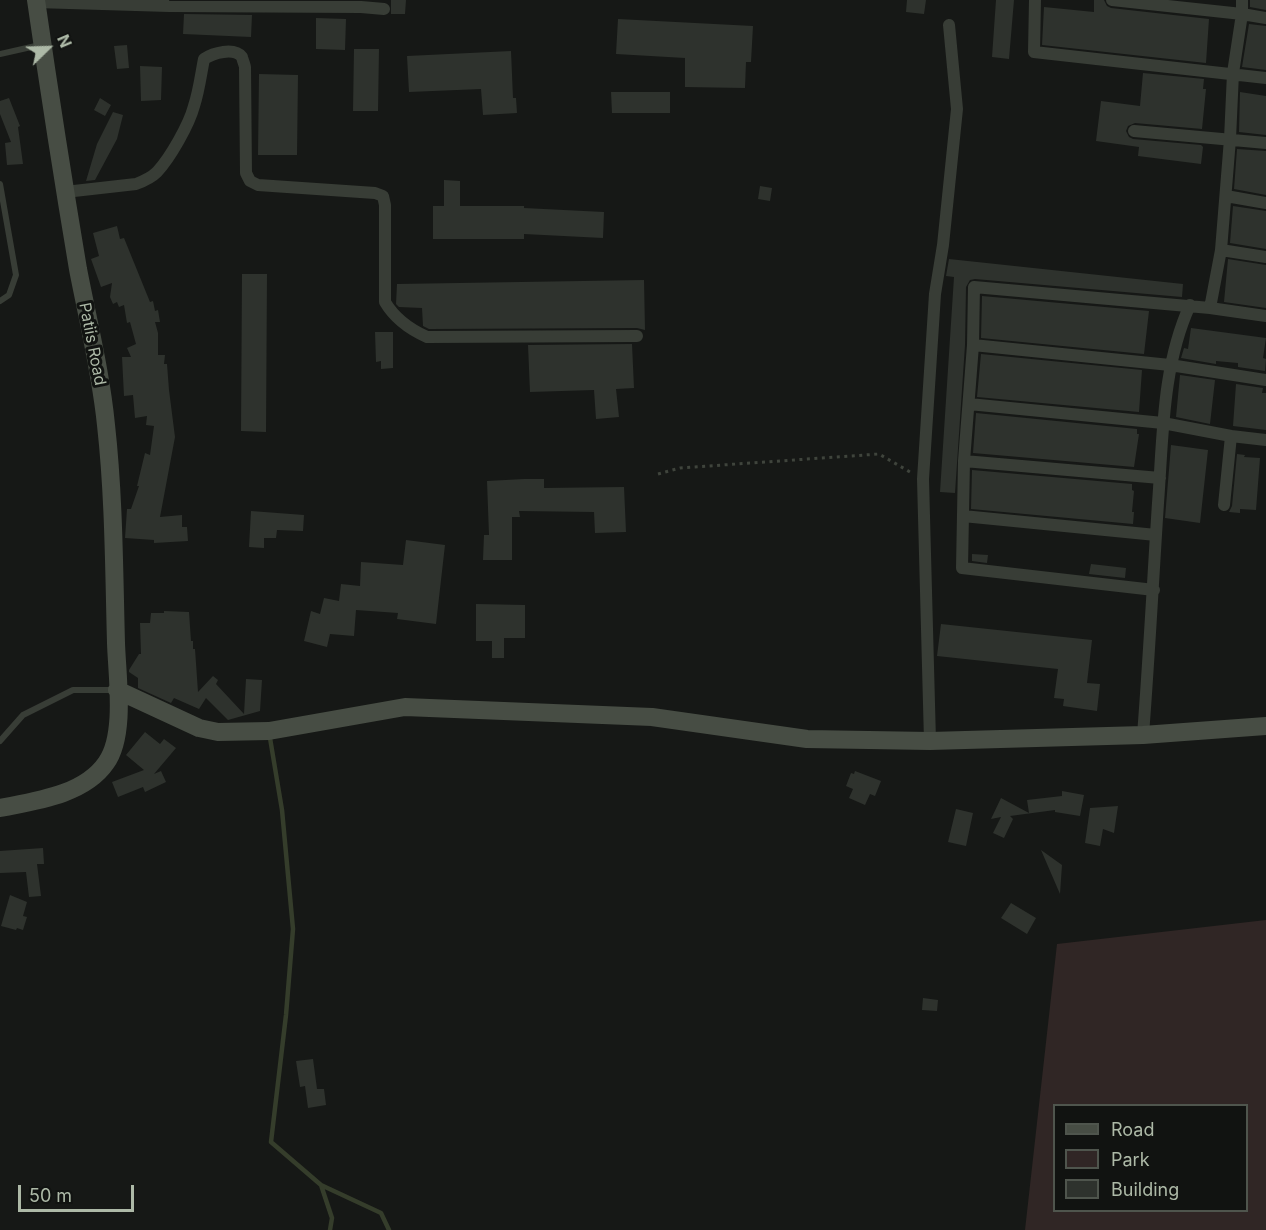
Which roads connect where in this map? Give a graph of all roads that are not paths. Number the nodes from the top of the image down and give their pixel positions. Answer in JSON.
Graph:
{"nodes":[{"id":1,"x":1035,"y":0,"type":"edge"},
{"id":2,"x":1112,"y":0,"type":"edge"},
{"id":3,"x":1242,"y":0,"type":"edge"},
{"id":4,"x":36,"y":1,"type":"edge"},
{"id":5,"x":384,"y":9,"type":"dead end"},
{"id":6,"x":1242,"y":14,"type":"junction"},
{"id":7,"x":1266,"y":18,"type":"edge"},
{"id":8,"x":948,"y":25,"type":"dead end"},
{"id":9,"x":42,"y":44,"type":"junction"},
{"id":10,"x":0,"y":54,"type":"edge"},
{"id":11,"x":1233,"y":73,"type":"junction"},
{"id":12,"x":1266,"y":78,"type":"edge"},
{"id":13,"x":1134,"y":131,"type":"dead end"},
{"id":14,"x":1230,"y":139,"type":"junction"},
{"id":15,"x":1266,"y":143,"type":"edge"},
{"id":16,"x":0,"y":184,"type":"edge"},
{"id":17,"x":65,"y":192,"type":"junction"},
{"id":18,"x":1226,"y":196,"type":"junction"},
{"id":19,"x":1266,"y":203,"type":"edge"},
{"id":20,"x":1221,"y":250,"type":"junction"},
{"id":21,"x":1266,"y":257,"type":"edge"},
{"id":22,"x":0,"y":301,"type":"edge"},
{"id":23,"x":1190,"y":305,"type":"junction"},
{"id":24,"x":1210,"y":308,"type":"junction"},
{"id":25,"x":1266,"y":316,"type":"edge"},
{"id":26,"x":638,"y":336,"type":"dead end"},
{"id":27,"x":973,"y":345,"type":"junction"},
{"id":28,"x":1170,"y":365,"type":"junction"},
{"id":29,"x":1266,"y":380,"type":"edge"},
{"id":30,"x":969,"y":404,"type":"junction"},
{"id":31,"x":1163,"y":423,"type":"junction"},
{"id":32,"x":1231,"y":436,"type":"junction"},
{"id":33,"x":1266,"y":440,"type":"edge"},
{"id":34,"x":964,"y":461,"type":"junction"},
{"id":35,"x":1160,"y":478,"type":"junction"},
{"id":36,"x":1224,"y":505,"type":"dead end"},
{"id":37,"x":963,"y":516,"type":"junction"},
{"id":38,"x":1156,"y":535,"type":"junction"},
{"id":39,"x":1154,"y":590,"type":"junction"},
{"id":40,"x":117,"y":690,"type":"junction"},
{"id":41,"x":1266,"y":726,"type":"edge"},
{"id":42,"x":1143,"y":735,"type":"junction"},
{"id":43,"x":0,"y":741,"type":"edge"},
{"id":44,"x":930,"y":741,"type":"junction"},
{"id":45,"x":0,"y":808,"type":"edge"}],
"edges":[{"from":1,"to":11,"type":"street"},
{"from":2,"to":6,"type":"street"},
{"from":3,"to":6,"type":"street"},
{"from":4,"to":5,"type":"street"},
{"from":4,"to":9,"type":"street","name":"Patiis Road"},
{"from":6,"to":7,"type":"street"},
{"from":6,"to":11,"type":"street"},
{"from":8,"to":44,"type":"street"},
{"from":9,"to":10,"type":"lane"},
{"from":9,"to":17,"type":"street","name":"Patiis Road"},
{"from":11,"to":12,"type":"street"},
{"from":11,"to":14,"type":"street"},
{"from":13,"to":14,"type":"street"},
{"from":14,"to":15,"type":"street"},
{"from":14,"to":18,"type":"street"},
{"from":16,"to":22,"type":"lane"},
{"from":17,"to":26,"type":"street"},
{"from":17,"to":40,"type":"street","name":"Patiis Road"},
{"from":18,"to":19,"type":"street"},
{"from":18,"to":20,"type":"street"},
{"from":20,"to":21,"type":"street"},
{"from":20,"to":24,"type":"street"},
{"from":23,"to":24,"type":"street"},
{"from":23,"to":27,"type":"street"},
{"from":23,"to":28,"type":"street"},
{"from":24,"to":25,"type":"street"},
{"from":27,"to":28,"type":"street"},
{"from":27,"to":30,"type":"street"},
{"from":28,"to":29,"type":"street"},
{"from":28,"to":31,"type":"street"},
{"from":30,"to":31,"type":"street"},
{"from":30,"to":34,"type":"street"},
{"from":31,"to":32,"type":"street"},
{"from":31,"to":35,"type":"street"},
{"from":32,"to":33,"type":"street"},
{"from":32,"to":36,"type":"street"},
{"from":34,"to":35,"type":"street"},
{"from":34,"to":37,"type":"street"},
{"from":35,"to":38,"type":"street"},
{"from":37,"to":38,"type":"street"},
{"from":37,"to":39,"type":"street"},
{"from":38,"to":39,"type":"street"},
{"from":39,"to":42,"type":"street"},
{"from":40,"to":43,"type":"lane"},
{"from":40,"to":44,"type":"street"},
{"from":40,"to":45,"type":"street","name":"Patiis Road"},
{"from":41,"to":42,"type":"street"},
{"from":42,"to":44,"type":"street"}]}
